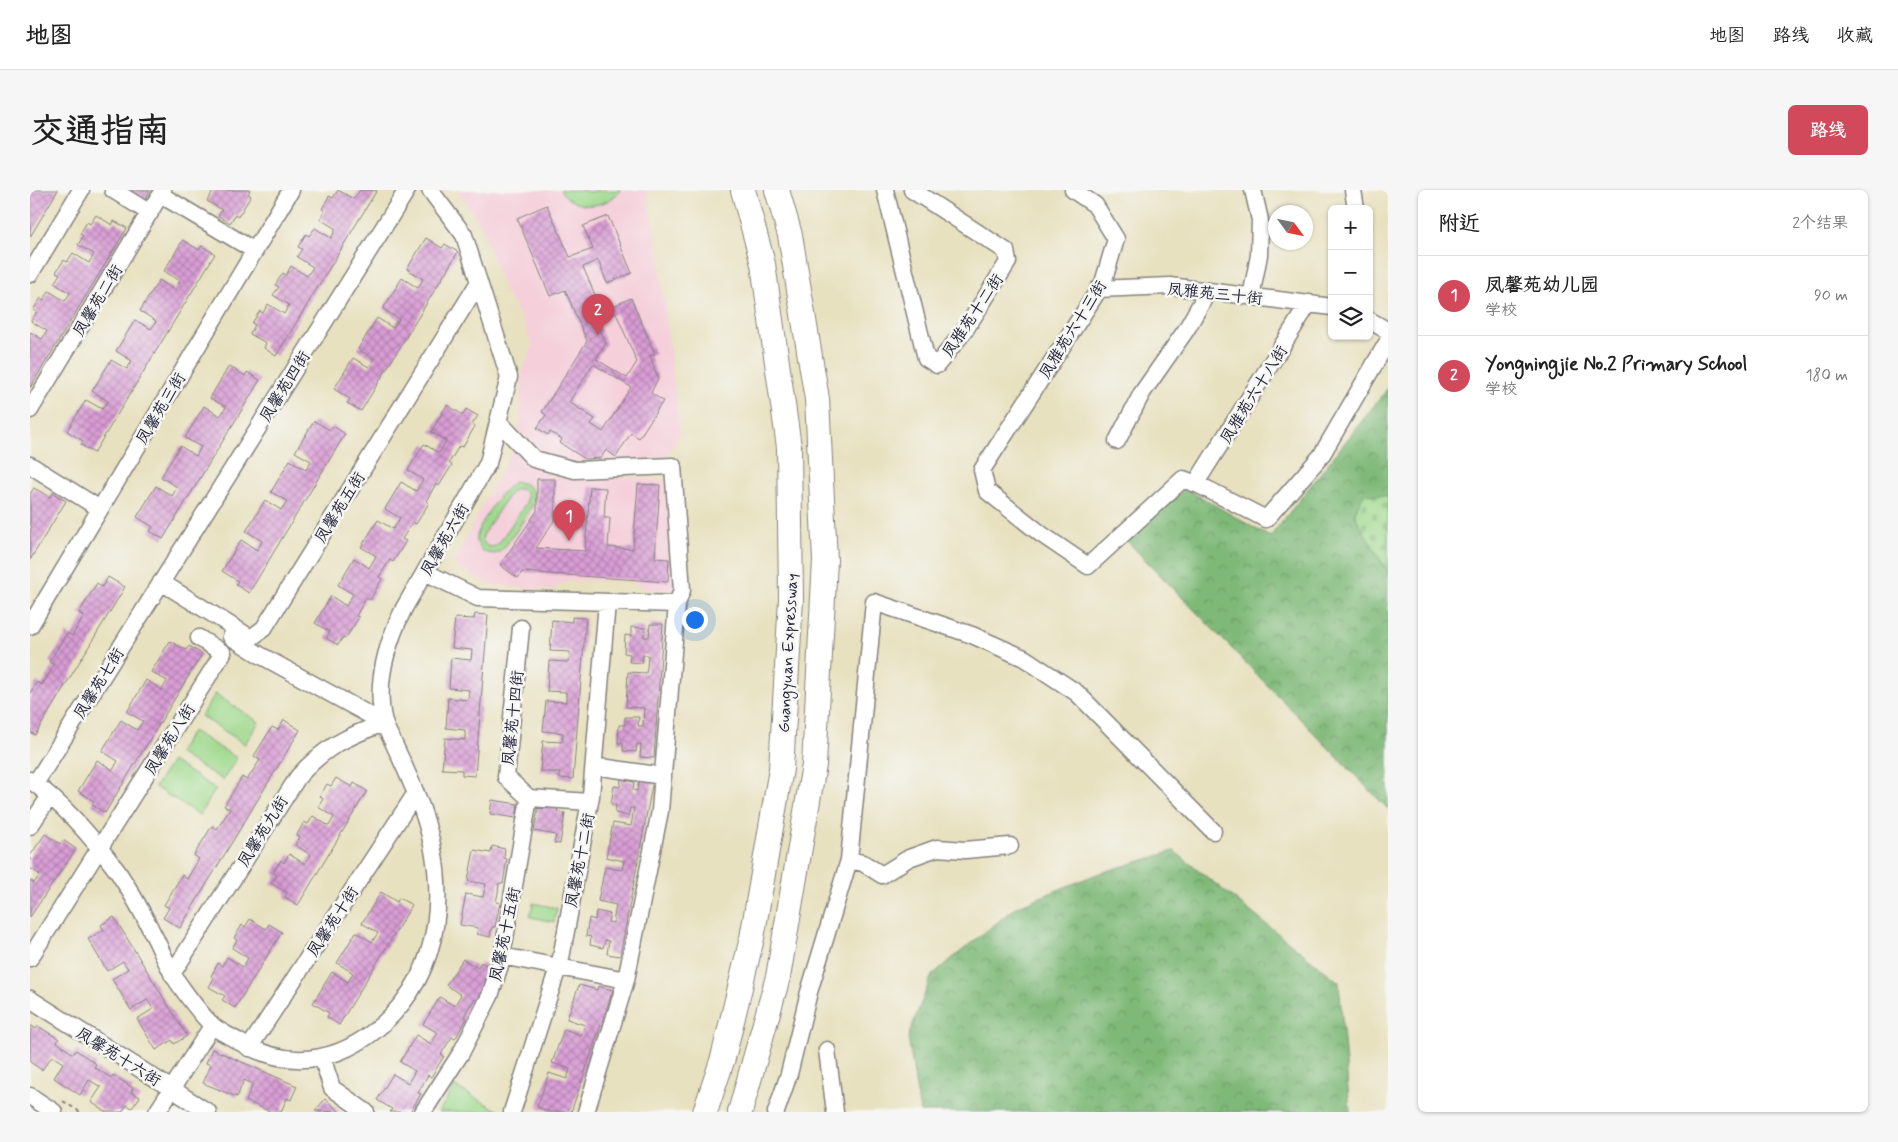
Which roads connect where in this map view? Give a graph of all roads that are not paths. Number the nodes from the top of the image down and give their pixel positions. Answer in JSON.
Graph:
{"nodes":[{"id":1,"x":81,"y":190,"type":"edge"},
{"id":2,"x":113,"y":190,"type":"edge"},
{"id":3,"x":291,"y":190,"type":"edge"},
{"id":4,"x":407,"y":190,"type":"edge"},
{"id":5,"x":430,"y":190,"type":"edge"},
{"id":6,"x":743,"y":190,"type":"edge"},
{"id":7,"x":777,"y":190,"type":"edge"},
{"id":8,"x":885,"y":190,"type":"edge"},
{"id":9,"x":912,"y":190,"type":"edge"},
{"id":10,"x":1073,"y":190,"type":"edge"},
{"id":11,"x":1253,"y":190,"type":"edge"},
{"id":12,"x":1353,"y":190,"type":"edge"},
{"id":13,"x":162,"y":192,"type":"edge"},
{"id":14,"x":1355,"y":205,"type":"edge"},
{"id":15,"x":150,"y":213,"type":"junction"},
{"id":16,"x":255,"y":251,"type":"junction"},
{"id":17,"x":30,"y":274,"type":"edge"},
{"id":18,"x":479,"y":282,"type":"junction"},
{"id":19,"x":1098,"y":289,"type":"junction"},
{"id":20,"x":1208,"y":291,"type":"junction"},
{"id":21,"x":1251,"y":297,"type":"junction"},
{"id":22,"x":1309,"y":303,"type":"junction"},
{"id":23,"x":1328,"y":306,"type":"edge"},
{"id":24,"x":1373,"y":322,"type":"edge"},
{"id":25,"x":1388,"y":331,"type":"edge"},
{"id":26,"x":1388,"y":341,"type":"edge"},
{"id":27,"x":30,"y":410,"type":"edge"},
{"id":28,"x":498,"y":420,"type":"junction"},
{"id":29,"x":1117,"y":441,"type":"dead end"},
{"id":30,"x":30,"y":465,"type":"edge"},
{"id":31,"x":1196,"y":483,"type":"junction"},
{"id":32,"x":100,"y":509,"type":"junction"},
{"id":33,"x":425,"y":572,"type":"junction"},
{"id":34,"x":159,"y":586,"type":"junction"},
{"id":35,"x":607,"y":602,"type":"junction"},
{"id":36,"x":677,"y":604,"type":"junction"},
{"id":37,"x":30,"y":626,"type":"edge"},
{"id":38,"x":521,"y":628,"type":"dead end"},
{"id":39,"x":199,"y":638,"type":"dead end"},
{"id":40,"x":384,"y":723,"type":"junction"},
{"id":41,"x":594,"y":766,"type":"junction"},
{"id":42,"x":663,"y":776,"type":"junction"},
{"id":43,"x":32,"y":782,"type":"edge"},
{"id":44,"x":416,"y":793,"type":"junction"},
{"id":45,"x":50,"y":796,"type":"junction"},
{"id":46,"x":529,"y":798,"type":"junction"},
{"id":47,"x":590,"y":802,"type":"junction"},
{"id":48,"x":30,"y":826,"type":"edge"},
{"id":49,"x":1213,"y":831,"type":"dead end"},
{"id":50,"x":1010,"y":846,"type":"dead end"},
{"id":51,"x":99,"y":848,"type":"junction"},
{"id":52,"x":849,"y":860,"type":"junction"},
{"id":53,"x":502,"y":956,"type":"junction"},
{"id":54,"x":30,"y":958,"type":"edge"},
{"id":55,"x":558,"y":967,"type":"junction"},
{"id":56,"x":172,"y":974,"type":"junction"},
{"id":57,"x":626,"y":980,"type":"junction"},
{"id":58,"x":30,"y":1000,"type":"edge"},
{"id":59,"x":212,"y":1026,"type":"junction"},
{"id":60,"x":249,"y":1048,"type":"junction"},
{"id":61,"x":827,"y":1050,"type":"dead end"},
{"id":62,"x":322,"y":1058,"type":"junction"},
{"id":63,"x":171,"y":1089,"type":"junction"},
{"id":64,"x":30,"y":1096,"type":"edge"},
{"id":65,"x":54,"y":1112,"type":"edge"},
{"id":66,"x":157,"y":1112,"type":"edge"},
{"id":67,"x":208,"y":1112,"type":"edge"},
{"id":68,"x":366,"y":1112,"type":"edge"},
{"id":69,"x":423,"y":1112,"type":"edge"},
{"id":70,"x":512,"y":1112,"type":"edge"},
{"id":71,"x":586,"y":1112,"type":"edge"},
{"id":72,"x":705,"y":1112,"type":"edge"},
{"id":73,"x":740,"y":1112,"type":"edge"},
{"id":74,"x":776,"y":1112,"type":"edge"},
{"id":75,"x":835,"y":1112,"type":"edge"}],
"edges":[{"from":1,"to":17,"type":"street"},
{"from":2,"to":15,"type":"street"},
{"from":3,"to":16,"type":"street","name":"凤馨苑三街"},
{"from":4,"to":34,"type":"street","name":"凤馨苑四街"},
{"from":5,"to":18,"type":"street","name":"凤馨苑六街"},
{"from":6,"to":72,"type":"highway","name":"Guangyuan Expressway"},
{"from":7,"to":73,"type":"highway","name":"Guangyuan Expressway"},
{"from":8,"to":9,"type":"street","name":"凤雅苑十二街"},
{"from":10,"to":19,"type":"street","name":"凤雅苑六十三街"},
{"from":11,"to":21,"type":"street"},
{"from":12,"to":14,"type":"street"},
{"from":13,"to":15,"type":"street","name":"凤馨苑二街"},
{"from":13,"to":16,"type":"street"},
{"from":15,"to":27,"type":"street","name":"凤馨苑二街"},
{"from":16,"to":32,"type":"street","name":"凤馨苑三街"},
{"from":18,"to":28,"type":"street","name":"凤馨苑六街"},
{"from":18,"to":34,"type":"street","name":"凤馨苑五街"},
{"from":19,"to":20,"type":"street","name":"凤雅苑三十街"},
{"from":19,"to":31,"type":"street","name":"凤雅苑六十三街"},
{"from":20,"to":21,"type":"street","name":"凤雅苑三十街"},
{"from":20,"to":29,"type":"street"},
{"from":21,"to":22,"type":"street","name":"凤雅苑三十街"},
{"from":22,"to":23,"type":"street","name":"凤雅苑三十街"},
{"from":22,"to":31,"type":"street","name":"凤雅苑六十八街"},
{"from":24,"to":25,"type":"street"},
{"from":26,"to":31,"type":"street"},
{"from":28,"to":33,"type":"street","name":"凤馨苑六街"},
{"from":28,"to":36,"type":"street"},
{"from":30,"to":32,"type":"street"},
{"from":32,"to":37,"type":"street","name":"凤馨苑三街"},
{"from":33,"to":35,"type":"street"},
{"from":33,"to":40,"type":"street","name":"凤馨苑六街"},
{"from":34,"to":40,"type":"street"},
{"from":34,"to":43,"type":"street","name":"凤馨苑七街"},
{"from":35,"to":36,"type":"street"},
{"from":35,"to":41,"type":"street","name":"凤馨苑十二街"},
{"from":36,"to":42,"type":"street"},
{"from":38,"to":46,"type":"street","name":"凤馨苑十四街"},
{"from":39,"to":51,"type":"street","name":"凤馨苑八街"},
{"from":40,"to":44,"type":"street","name":"凤馨苑六街"},
{"from":40,"to":56,"type":"street","name":"凤馨苑九街"},
{"from":41,"to":42,"type":"street"},
{"from":41,"to":47,"type":"street","name":"凤馨苑十二街"},
{"from":42,"to":57,"type":"street"},
{"from":43,"to":45,"type":"street"},
{"from":44,"to":60,"type":"street","name":"凤馨苑十街"},
{"from":44,"to":62,"type":"street","name":"凤馨苑六街"},
{"from":45,"to":48,"type":"street"},
{"from":45,"to":51,"type":"street"},
{"from":46,"to":47,"type":"street"},
{"from":46,"to":53,"type":"street","name":"凤馨苑十五街"},
{"from":47,"to":55,"type":"street","name":"凤馨苑十二街"},
{"from":49,"to":52,"type":"street"},
{"from":50,"to":52,"type":"street"},
{"from":51,"to":54,"type":"street"},
{"from":51,"to":56,"type":"street"},
{"from":52,"to":74,"type":"street"},
{"from":53,"to":55,"type":"street"},
{"from":53,"to":69,"type":"street","name":"凤馨苑十五街"},
{"from":55,"to":57,"type":"street"},
{"from":55,"to":70,"type":"street","name":"凤馨苑十二街"},
{"from":56,"to":59,"type":"street"},
{"from":57,"to":71,"type":"street"},
{"from":58,"to":63,"type":"street","name":"凤馨苑十六街"},
{"from":59,"to":60,"type":"street","name":"凤馨苑六街"},
{"from":59,"to":63,"type":"street"},
{"from":60,"to":62,"type":"street","name":"凤馨苑六街"},
{"from":61,"to":75,"type":"street"},
{"from":62,"to":68,"type":"street"},
{"from":63,"to":66,"type":"street"},
{"from":63,"to":67,"type":"street","name":"凤馨苑十六街"},
{"from":64,"to":65,"type":"street"}]}
